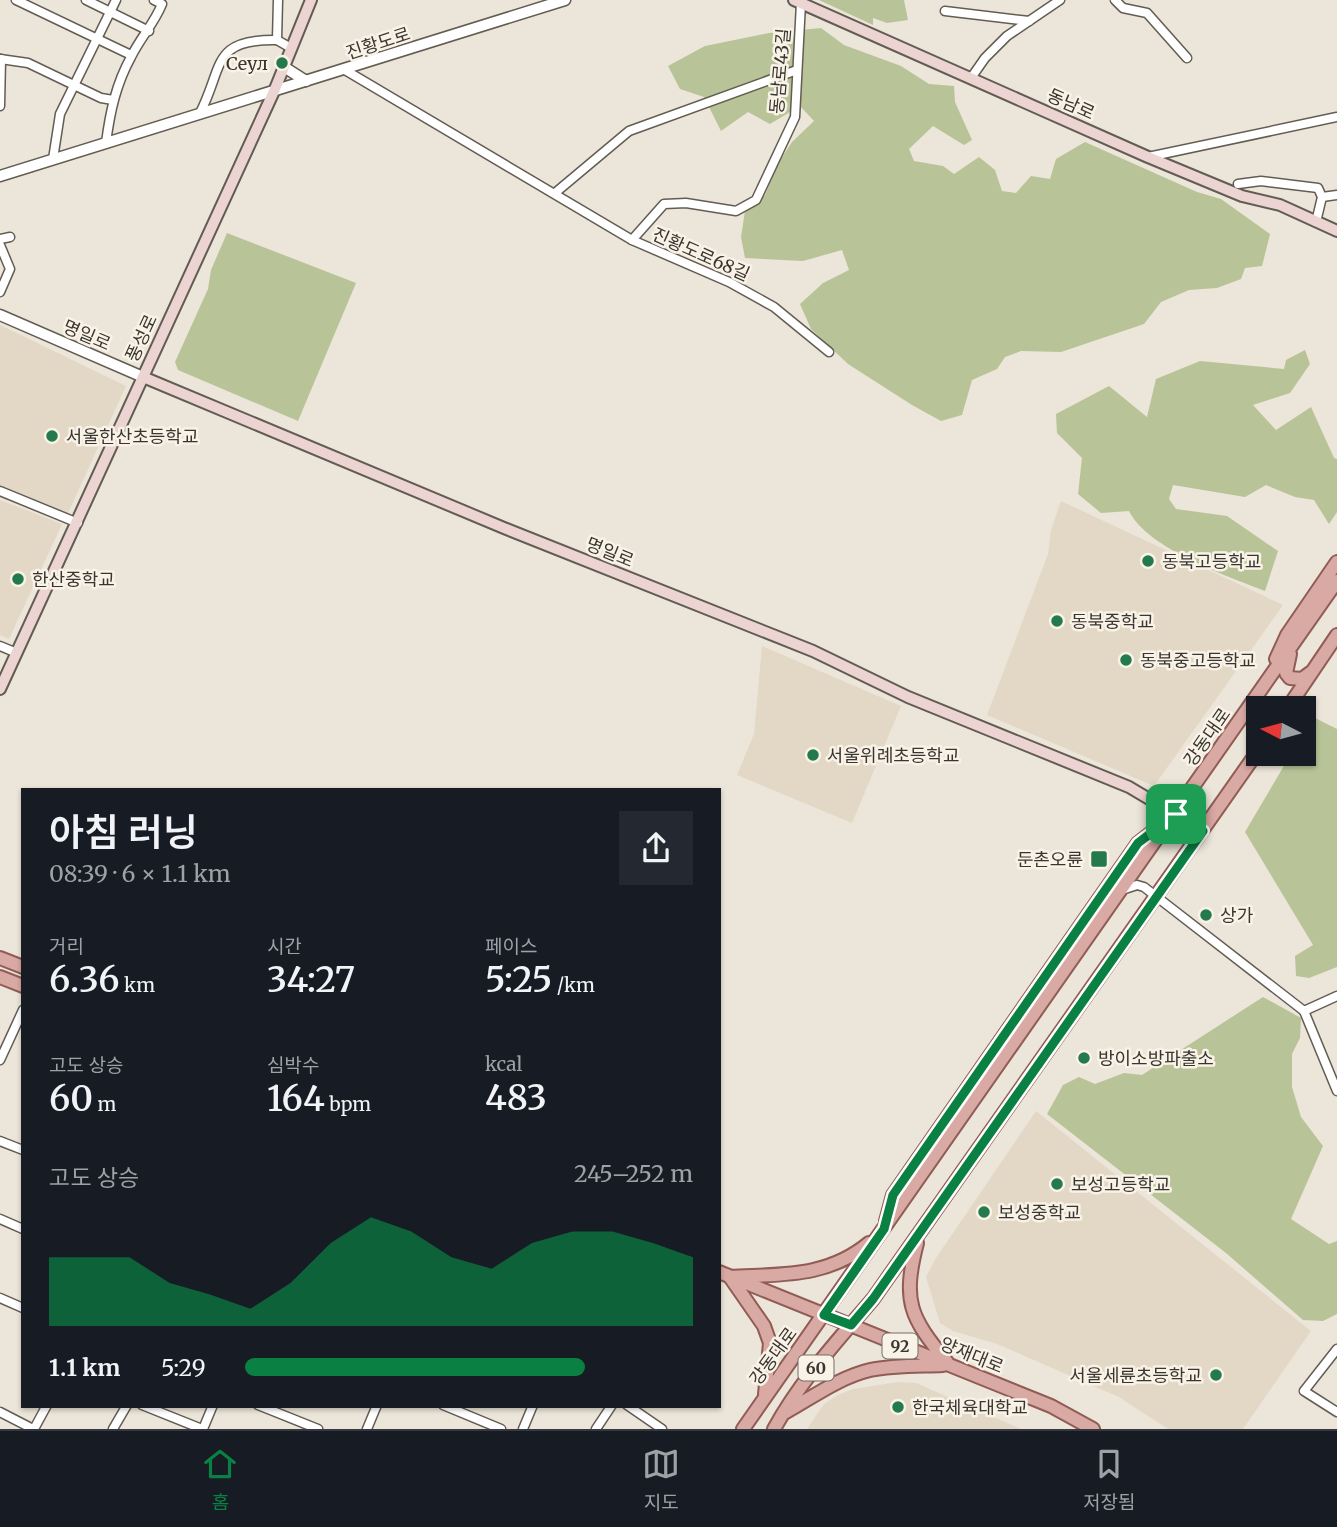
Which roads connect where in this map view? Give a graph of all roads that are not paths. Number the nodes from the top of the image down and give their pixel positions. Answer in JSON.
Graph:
{"nodes":[{"id":1,"x":16,"y":0,"type":"edge"},
{"id":2,"x":86,"y":0,"type":"edge"},
{"id":3,"x":116,"y":0,"type":"edge"},
{"id":4,"x":278,"y":0,"type":"edge"},
{"id":5,"x":311,"y":0,"type":"edge"},
{"id":6,"x":565,"y":0,"type":"edge"},
{"id":7,"x":1060,"y":0,"type":"edge"},
{"id":8,"x":1115,"y":0,"type":"edge"},
{"id":9,"x":797,"y":1,"type":"edge"},
{"id":10,"x":158,"y":2,"type":"edge"},
{"id":11,"x":110,"y":11,"type":"junction"},
{"id":12,"x":945,"y":11,"type":"dead end"},
{"id":13,"x":1029,"y":21,"type":"junction"},
{"id":14,"x":149,"y":31,"type":"junction"},
{"id":15,"x":97,"y":39,"type":"junction"},
{"id":16,"x":277,"y":40,"type":"junction"},
{"id":17,"x":291,"y":48,"type":"junction"},
{"id":18,"x":131,"y":55,"type":"junction"},
{"id":19,"x":1187,"y":58,"type":"dead end"},
{"id":20,"x":1,"y":59,"type":"edge"},
{"id":21,"x":284,"y":67,"type":"junction"},
{"id":22,"x":797,"y":69,"type":"junction"},
{"id":23,"x":345,"y":70,"type":"junction"},
{"id":24,"x":971,"y":78,"type":"junction"},
{"id":25,"x":306,"y":81,"type":"junction"},
{"id":26,"x":74,"y":85,"type":"junction"},
{"id":27,"x":275,"y":89,"type":"junction"},
{"id":28,"x":113,"y":100,"type":"junction"},
{"id":29,"x":0,"y":106,"type":"edge"},
{"id":30,"x":200,"y":113,"type":"junction"},
{"id":31,"x":1337,"y":117,"type":"edge"},
{"id":32,"x":106,"y":143,"type":"junction"},
{"id":33,"x":1148,"y":157,"type":"junction"},
{"id":34,"x":53,"y":159,"type":"junction"},
{"id":35,"x":0,"y":176,"type":"edge"},
{"id":36,"x":1238,"y":184,"type":"dead end"},
{"id":37,"x":555,"y":193,"type":"junction"},
{"id":38,"x":1337,"y":195,"type":"edge"},
{"id":39,"x":1322,"y":197,"type":"junction"},
{"id":40,"x":1316,"y":222,"type":"junction"},
{"id":41,"x":1337,"y":231,"type":"edge"},
{"id":42,"x":10,"y":237,"type":"dead end"},
{"id":43,"x":0,"y":239,"type":"edge"},
{"id":44,"x":632,"y":240,"type":"junction"},
{"id":45,"x":0,"y":245,"type":"edge"},
{"id":46,"x":0,"y":292,"type":"edge"},
{"id":47,"x":0,"y":315,"type":"edge"},
{"id":48,"x":829,"y":352,"type":"dead end"},
{"id":49,"x":143,"y":377,"type":"junction"},
{"id":50,"x":0,"y":491,"type":"edge"},
{"id":51,"x":78,"y":523,"type":"junction"},
{"id":52,"x":1337,"y":562,"type":"edge"},
{"id":53,"x":1337,"y":581,"type":"edge"},
{"id":54,"x":1337,"y":635,"type":"edge"},
{"id":55,"x":1293,"y":643,"type":"junction"},
{"id":56,"x":0,"y":646,"type":"edge"},
{"id":57,"x":17,"y":653,"type":"junction"},
{"id":58,"x":1312,"y":672,"type":"junction"},
{"id":59,"x":1262,"y":688,"type":"junction"},
{"id":60,"x":0,"y":689,"type":"edge"},
{"id":61,"x":1296,"y":696,"type":"edge"},
{"id":62,"x":1248,"y":766,"type":"edge"},
{"id":63,"x":1176,"y":814,"type":"junction"},
{"id":64,"x":1203,"y":831,"type":"junction"},
{"id":65,"x":1122,"y":890,"type":"junction"},
{"id":66,"x":1155,"y":897,"type":"junction"},
{"id":67,"x":0,"y":958,"type":"edge"},
{"id":68,"x":21,"y":966,"type":"edge"},
{"id":69,"x":0,"y":977,"type":"edge"},
{"id":70,"x":21,"y":985,"type":"edge"},
{"id":71,"x":1337,"y":996,"type":"edge"},
{"id":72,"x":1304,"y":1011,"type":"junction"},
{"id":73,"x":21,"y":1014,"type":"edge"},
{"id":74,"x":0,"y":1060,"type":"edge"},
{"id":75,"x":1337,"y":1091,"type":"edge"},
{"id":76,"x":0,"y":1141,"type":"edge"},
{"id":77,"x":21,"y":1149,"type":"edge"},
{"id":78,"x":0,"y":1220,"type":"edge"},
{"id":79,"x":21,"y":1228,"type":"edge"},
{"id":80,"x":884,"y":1229,"type":"junction"},
{"id":81,"x":918,"y":1235,"type":"junction"},
{"id":82,"x":725,"y":1274,"type":"edge"},
{"id":83,"x":0,"y":1298,"type":"edge"},
{"id":84,"x":21,"y":1307,"type":"edge"},
{"id":85,"x":824,"y":1315,"type":"junction"},
{"id":86,"x":851,"y":1325,"type":"junction"},
{"id":87,"x":1337,"y":1349,"type":"edge"},
{"id":88,"x":950,"y":1365,"type":"junction"},
{"id":89,"x":764,"y":1398,"type":"junction"},
{"id":90,"x":45,"y":1408,"type":"edge"},
{"id":91,"x":125,"y":1408,"type":"edge"},
{"id":92,"x":150,"y":1408,"type":"edge"},
{"id":93,"x":212,"y":1408,"type":"edge"},
{"id":94,"x":265,"y":1408,"type":"edge"},
{"id":95,"x":376,"y":1408,"type":"edge"},
{"id":96,"x":450,"y":1408,"type":"edge"},
{"id":97,"x":532,"y":1408,"type":"edge"},
{"id":98,"x":610,"y":1408,"type":"edge"},
{"id":99,"x":631,"y":1408,"type":"edge"},
{"id":100,"x":0,"y":1412,"type":"edge"},
{"id":101,"x":1337,"y":1412,"type":"edge"},
{"id":102,"x":783,"y":1414,"type":"junction"},
{"id":103,"x":292,"y":1419,"type":"junction"},
{"id":104,"x":33,"y":1429,"type":"edge"},
{"id":105,"x":114,"y":1429,"type":"edge"},
{"id":106,"x":202,"y":1429,"type":"edge"},
{"id":107,"x":288,"y":1429,"type":"edge"},
{"id":108,"x":317,"y":1429,"type":"edge"},
{"id":109,"x":367,"y":1429,"type":"edge"},
{"id":110,"x":501,"y":1429,"type":"edge"},
{"id":111,"x":523,"y":1429,"type":"edge"},
{"id":112,"x":596,"y":1429,"type":"edge"},
{"id":113,"x":662,"y":1429,"type":"edge"},
{"id":114,"x":743,"y":1429,"type":"edge"},
{"id":115,"x":774,"y":1429,"type":"edge"},
{"id":116,"x":1093,"y":1429,"type":"edge"}],
"edges":[{"from":1,"to":15,"type":"street"},
{"from":2,"to":11,"type":"street"},
{"from":3,"to":11,"type":"street"},
{"from":4,"to":16,"type":"street"},
{"from":5,"to":17,"type":"main road","name":"풍성로"},
{"from":6,"to":23,"type":"street","name":"진황도로"},
{"from":7,"to":13,"type":"street"},
{"from":8,"to":19,"type":"street"},
{"from":9,"to":22,"type":"street","name":"동남로43길"},
{"from":9,"to":24,"type":"main road","name":"동남로"},
{"from":10,"to":14,"type":"street"},
{"from":11,"to":14,"type":"street"},
{"from":11,"to":15,"type":"street"},
{"from":12,"to":13,"type":"street"},
{"from":13,"to":24,"type":"street"},
{"from":14,"to":18,"type":"street"},
{"from":15,"to":18,"type":"street"},
{"from":15,"to":26,"type":"street"},
{"from":16,"to":17,"type":"street"},
{"from":16,"to":30,"type":"street"},
{"from":17,"to":21,"type":"main road","name":"풍성로"},
{"from":18,"to":28,"type":"street"},
{"from":20,"to":26,"type":"street"},
{"from":20,"to":29,"type":"street"},
{"from":21,"to":25,"type":"street"},
{"from":21,"to":27,"type":"main road","name":"풍성로"},
{"from":22,"to":37,"type":"street"},
{"from":22,"to":44,"type":"street","name":"동남로43길"},
{"from":23,"to":25,"type":"street","name":"진황도로"},
{"from":23,"to":37,"type":"street","name":"진황도로68길"},
{"from":24,"to":33,"type":"main road","name":"동남로"},
{"from":25,"to":27,"type":"street","name":"진황도로"},
{"from":26,"to":28,"type":"street"},
{"from":26,"to":34,"type":"street"},
{"from":27,"to":30,"type":"street","name":"진황도로"},
{"from":27,"to":49,"type":"main road","name":"풍성로"},
{"from":28,"to":32,"type":"street"},
{"from":30,"to":32,"type":"street","name":"진황도로"},
{"from":31,"to":33,"type":"street"},
{"from":32,"to":34,"type":"street","name":"진황도로"},
{"from":33,"to":40,"type":"main road","name":"동남로"},
{"from":34,"to":35,"type":"street","name":"진황도로"},
{"from":36,"to":39,"type":"street"},
{"from":37,"to":44,"type":"street","name":"진황도로68길"},
{"from":38,"to":39,"type":"street"},
{"from":39,"to":40,"type":"street"},
{"from":40,"to":41,"type":"main road","name":"동남로"},
{"from":42,"to":43,"type":"street"},
{"from":44,"to":48,"type":"street","name":"진황도로68길"},
{"from":45,"to":46,"type":"street"},
{"from":47,"to":49,"type":"street","name":"명일로"},
{"from":49,"to":51,"type":"main road","name":"풍성로"},
{"from":49,"to":63,"type":"main road","name":"명일로"},
{"from":50,"to":51,"type":"street"},
{"from":51,"to":57,"type":"main road","name":"풍성로"},
{"from":52,"to":59,"type":"main road"},
{"from":53,"to":55,"type":"main road","name":"강동대로","number":"60"},
{"from":54,"to":58,"type":"main road"},
{"from":55,"to":58,"type":"main road"},
{"from":55,"to":59,"type":"main road","name":"강동대로","number":"60"},
{"from":56,"to":57,"type":"street"},
{"from":57,"to":60,"type":"main road","name":"풍성로"},
{"from":58,"to":61,"type":"main road"},
{"from":59,"to":63,"type":"main road","name":"강동대로","number":"60"},
{"from":62,"to":64,"type":"main road","number":"60"},
{"from":63,"to":64,"type":"main road","name":"명일로"},
{"from":63,"to":65,"type":"main road","name":"강동대로","number":"60"},
{"from":63,"to":80,"type":"main road"},
{"from":64,"to":66,"type":"main road","number":"60"},
{"from":65,"to":66,"type":"street"},
{"from":65,"to":80,"type":"main road","name":"강동대로","number":"60"},
{"from":66,"to":72,"type":"street"},
{"from":66,"to":81,"type":"main road","number":"60"},
{"from":67,"to":68,"type":"main road"},
{"from":69,"to":70,"type":"main road"},
{"from":71,"to":72,"type":"street"},
{"from":72,"to":75,"type":"street"},
{"from":73,"to":74,"type":"street"},
{"from":76,"to":77,"type":"street"},
{"from":78,"to":79,"type":"street"},
{"from":80,"to":82,"type":"main road"},
{"from":80,"to":85,"type":"main road","name":"강동대로","number":"60"},
{"from":81,"to":86,"type":"main road","number":"60"},
{"from":81,"to":88,"type":"main road"},
{"from":82,"to":85,"type":"main road","name":"양재대로","number":"92"},
{"from":82,"to":89,"type":"main road"},
{"from":83,"to":84,"type":"street"},
{"from":85,"to":86,"type":"main road","name":"양재대로","number":"92"},
{"from":85,"to":89,"type":"main road","name":"강동대로","number":"60"},
{"from":86,"to":88,"type":"main road","name":"양재대로","number":"92"},
{"from":86,"to":102,"type":"main road","number":"60"},
{"from":87,"to":101,"type":"street"},
{"from":88,"to":102,"type":"main road"},
{"from":88,"to":116,"type":"main road","name":"양재대로","number":"92"},
{"from":89,"to":114,"type":"main road","name":"강동대로","number":"60"},
{"from":90,"to":104,"type":"street"},
{"from":91,"to":105,"type":"street"},
{"from":92,"to":106,"type":"street"},
{"from":93,"to":106,"type":"street"},
{"from":94,"to":103,"type":"street"},
{"from":95,"to":109,"type":"street"},
{"from":96,"to":110,"type":"street"},
{"from":97,"to":111,"type":"street"},
{"from":98,"to":112,"type":"street"},
{"from":99,"to":113,"type":"street"},
{"from":100,"to":104,"type":"street"},
{"from":102,"to":115,"type":"main road","number":"60"},
{"from":103,"to":107,"type":"street"},
{"from":103,"to":108,"type":"street"}]}
